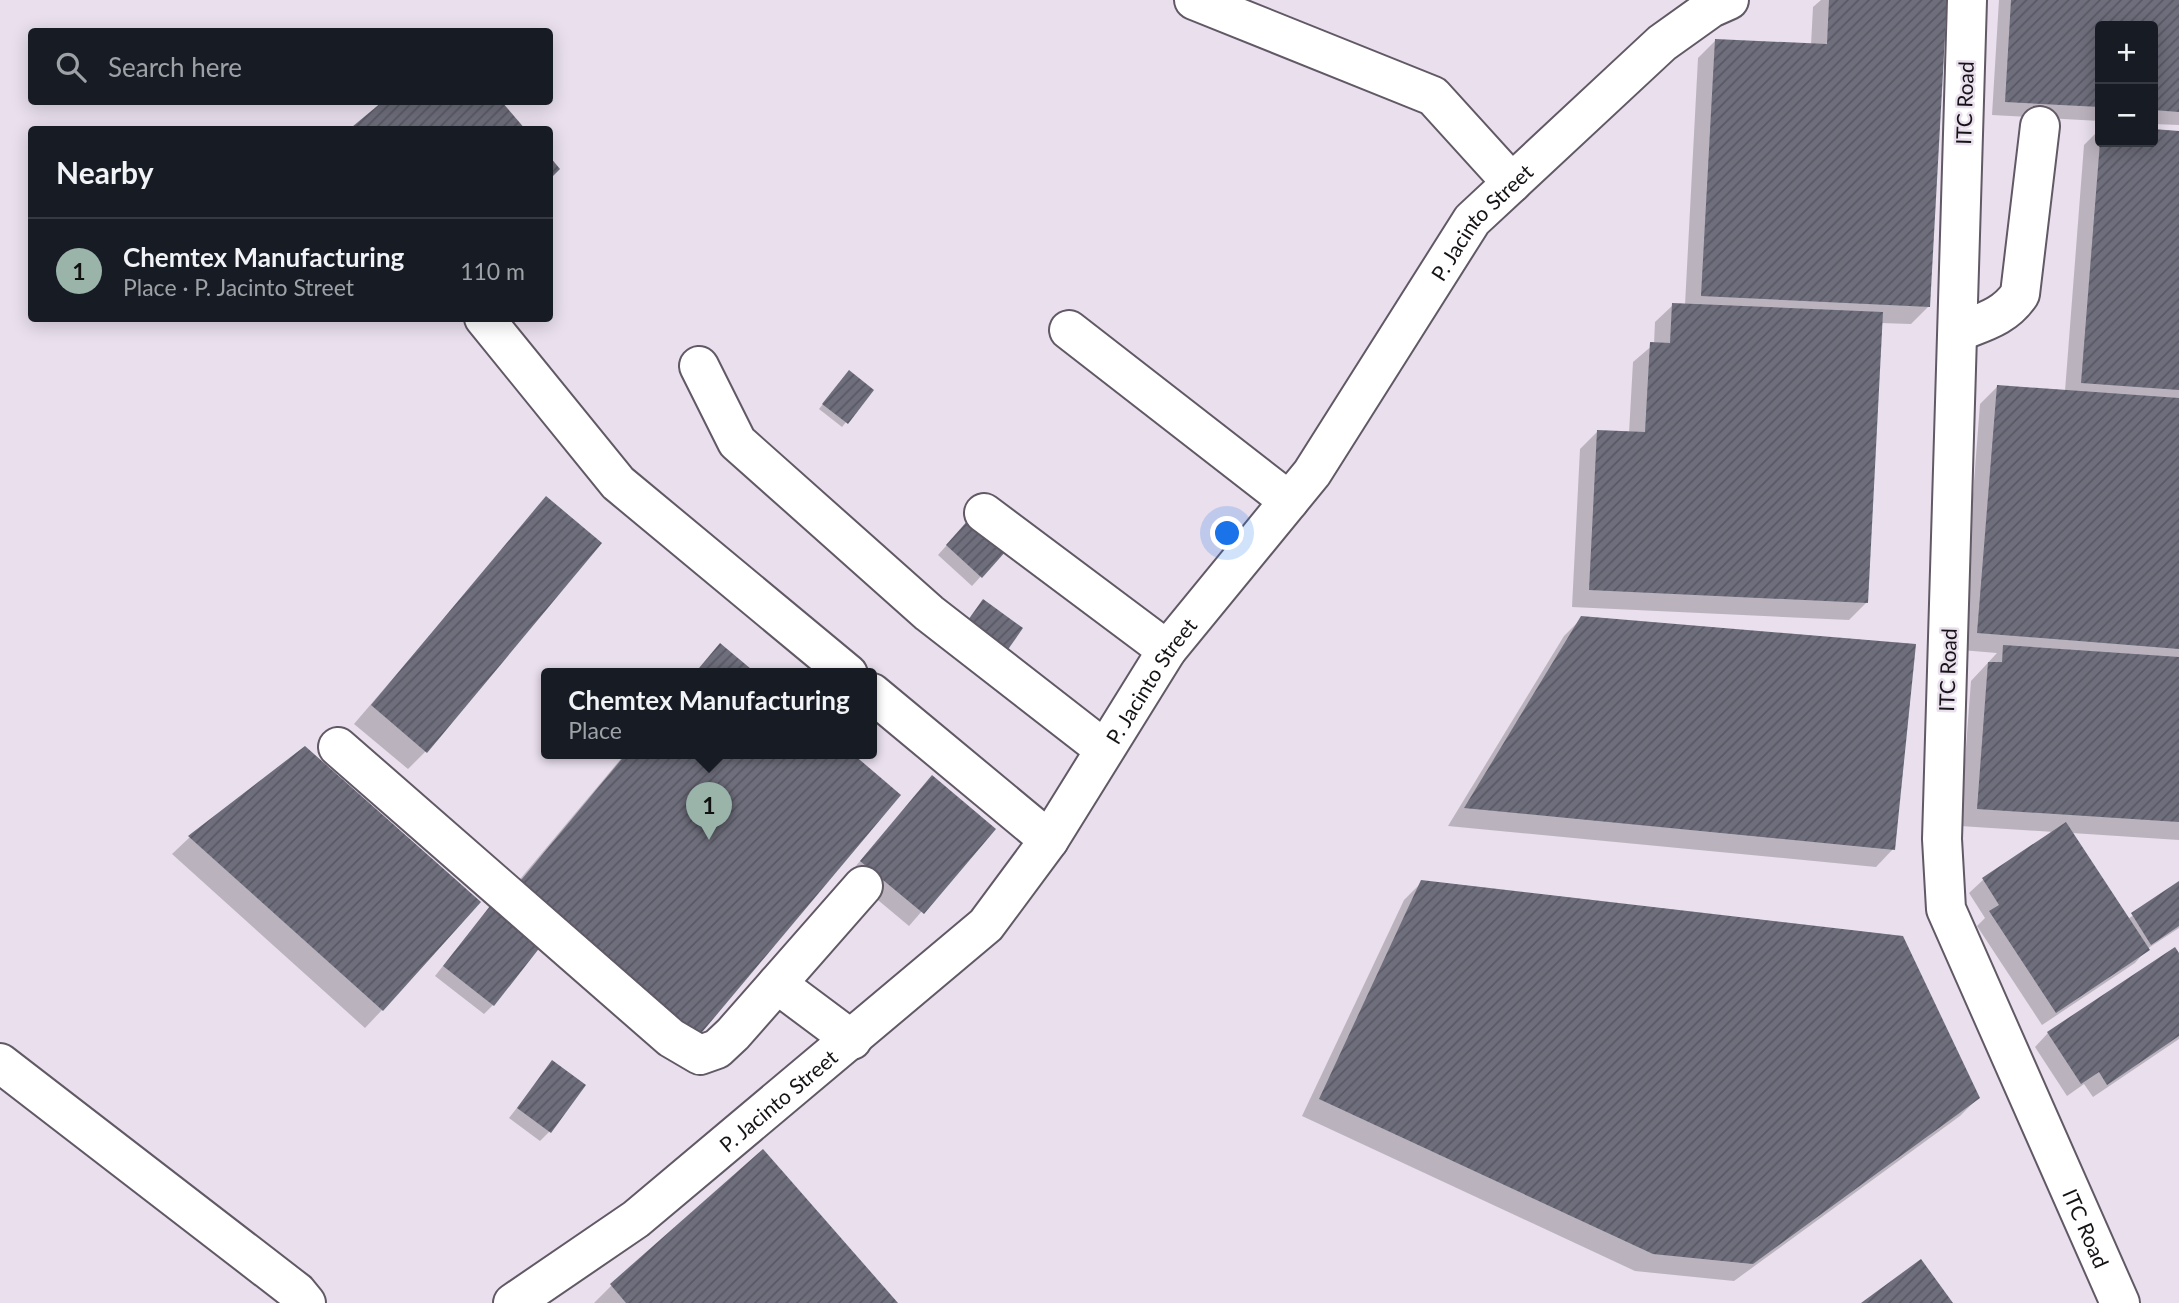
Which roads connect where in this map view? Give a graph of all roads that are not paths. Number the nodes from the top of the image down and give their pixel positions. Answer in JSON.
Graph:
{"nodes":[{"id":1,"x":1194,"y":0,"type":"edge"},
{"id":2,"x":1729,"y":0,"type":"edge"},
{"id":3,"x":1967,"y":0,"type":"edge"},
{"id":4,"x":2040,"y":126,"type":"dead end"},
{"id":5,"x":1512,"y":183,"type":"junction"},
{"id":6,"x":487,"y":322,"type":"edge"},
{"id":7,"x":1069,"y":330,"type":"dead end"},
{"id":8,"x":1958,"y":332,"type":"junction"},
{"id":9,"x":699,"y":366,"type":"dead end"},
{"id":10,"x":1289,"y":501,"type":"junction"},
{"id":11,"x":984,"y":513,"type":"dead end"},
{"id":12,"x":1167,"y":650,"type":"junction"},
{"id":13,"x":841,"y":668,"type":"edge"},
{"id":14,"x":877,"y":697,"type":"edge"},
{"id":15,"x":338,"y":747,"type":"dead end"},
{"id":16,"x":1104,"y":749,"type":"junction"},
{"id":17,"x":1049,"y":840,"type":"junction"},
{"id":18,"x":863,"y":886,"type":"dead end"},
{"id":19,"x":777,"y":984,"type":"junction"},
{"id":20,"x":852,"y":1040,"type":"junction"},
{"id":21,"x":0,"y":1063,"type":"edge"},
{"id":22,"x":306,"y":1303,"type":"edge"},
{"id":23,"x":513,"y":1303,"type":"edge"},
{"id":24,"x":2120,"y":1303,"type":"edge"}],
"edges":[{"from":1,"to":5,"type":"street"},
{"from":2,"to":5,"type":"street","name":"P. Jacinto Street"},
{"from":3,"to":8,"type":"street","name":"ITC Road"},
{"from":4,"to":8,"type":"street"},
{"from":5,"to":10,"type":"street","name":"P. Jacinto Street"},
{"from":6,"to":13,"type":"street"},
{"from":7,"to":10,"type":"street"},
{"from":8,"to":24,"type":"street","name":"ITC Road"},
{"from":9,"to":16,"type":"street"},
{"from":10,"to":12,"type":"street","name":"P. Jacinto Street"},
{"from":11,"to":12,"type":"street"},
{"from":12,"to":16,"type":"street","name":"P. Jacinto Street"},
{"from":14,"to":17,"type":"street"},
{"from":15,"to":19,"type":"street"},
{"from":16,"to":17,"type":"street","name":"P. Jacinto Street"},
{"from":17,"to":20,"type":"street","name":"P. Jacinto Street"},
{"from":18,"to":19,"type":"street"},
{"from":19,"to":20,"type":"street"},
{"from":20,"to":23,"type":"street","name":"P. Jacinto Street"},
{"from":21,"to":22,"type":"street"}]}
